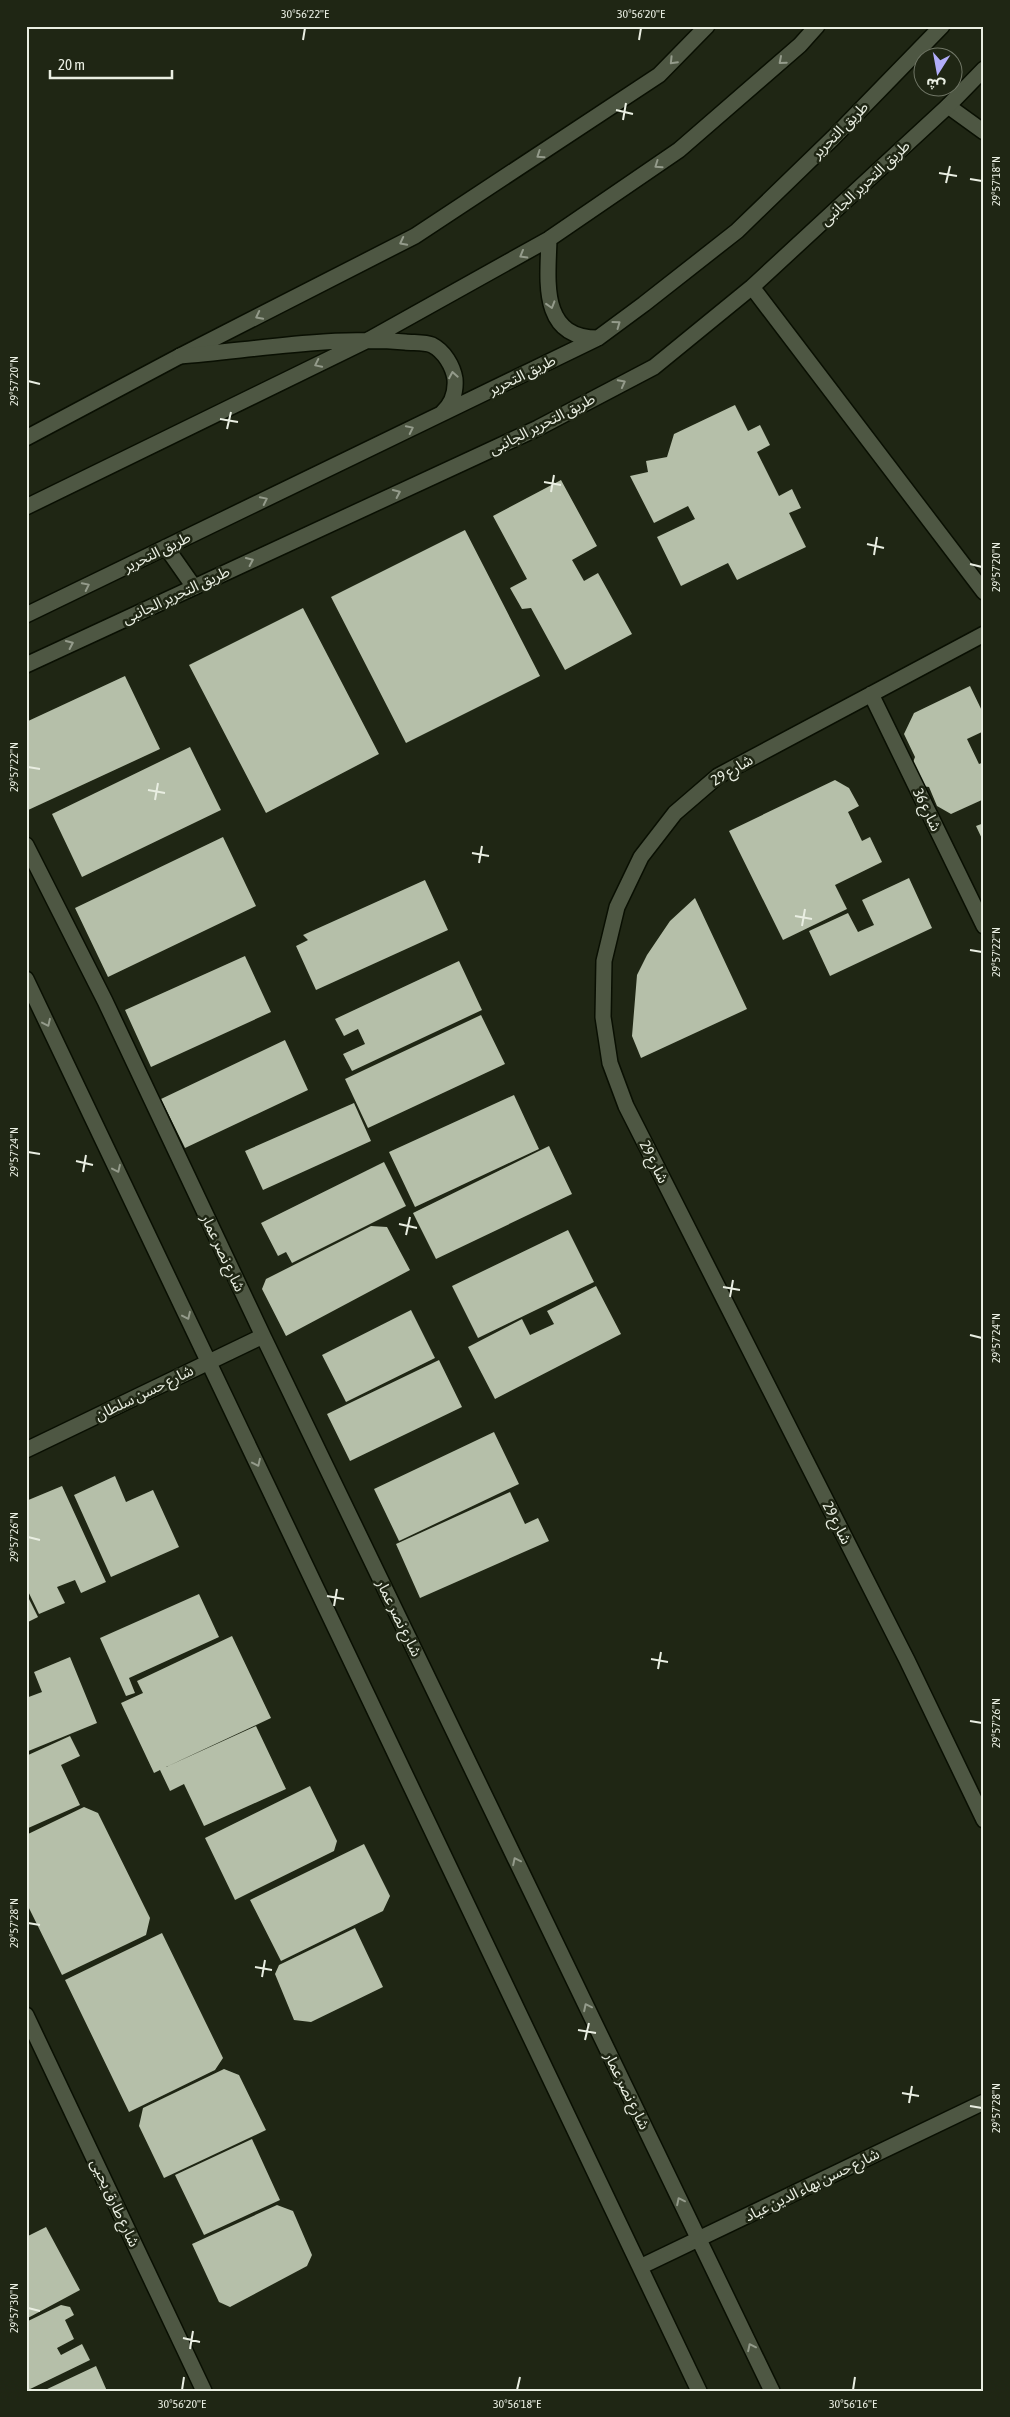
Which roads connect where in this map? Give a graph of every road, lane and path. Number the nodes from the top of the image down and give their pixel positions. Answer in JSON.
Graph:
{"nodes":[{"id":1,"x":707,"y":26,"type":"edge"},
{"id":2,"x":801,"y":26,"type":"edge"},
{"id":3,"x":817,"y":26,"type":"edge"},
{"id":4,"x":942,"y":26,"type":"edge"},
{"id":5,"x":800,"y":45,"type":"junction"},
{"id":6,"x":984,"y":69,"type":"edge"},
{"id":7,"x":948,"y":106,"type":"junction"},
{"id":8,"x":984,"y":132,"type":"edge"},
{"id":9,"x":549,"y":239,"type":"junction"},
{"id":10,"x":752,"y":287,"type":"junction"},
{"id":11,"x":598,"y":338,"type":"junction"},
{"id":12,"x":370,"y":339,"type":"junction"},
{"id":13,"x":180,"y":356,"type":"junction"},
{"id":14,"x":437,"y":417,"type":"junction"},
{"id":15,"x":26,"y":438,"type":"edge"},
{"id":16,"x":26,"y":507,"type":"edge"},
{"id":17,"x":166,"y":547,"type":"junction"},
{"id":18,"x":194,"y":587,"type":"junction"},
{"id":19,"x":984,"y":592,"type":"edge"},
{"id":20,"x":26,"y":615,"type":"edge"},
{"id":21,"x":984,"y":634,"type":"edge"},
{"id":22,"x":26,"y":665,"type":"edge"},
{"id":23,"x":871,"y":694,"type":"junction"},
{"id":24,"x":26,"y":845,"type":"edge"},
{"id":25,"x":984,"y":926,"type":"edge"},
{"id":26,"x":26,"y":979,"type":"edge"},
{"id":27,"x":263,"y":1336,"type":"junction"},
{"id":28,"x":209,"y":1362,"type":"junction"},
{"id":29,"x":26,"y":1450,"type":"edge"},
{"id":30,"x":984,"y":1820,"type":"edge"},
{"id":31,"x":26,"y":2015,"type":"edge"},
{"id":32,"x":984,"y":2102,"type":"edge"},
{"id":33,"x":699,"y":2239,"type":"junction"},
{"id":34,"x":640,"y":2267,"type":"junction"},
{"id":35,"x":204,"y":2391,"type":"edge"},
{"id":36,"x":699,"y":2391,"type":"edge"},
{"id":37,"x":772,"y":2391,"type":"edge"}],
"edges":[{"from":1,"to":13,"type":"street","one_way":true},
{"from":2,"to":5,"type":"street"},
{"from":3,"to":5,"type":"street"},
{"from":11,"to":4,"type":"street","name":"طريق التحرير","one_way":true},
{"from":5,"to":9,"type":"street","one_way":true},
{"from":6,"to":7,"type":"street","name":"طريق التحرير الجانبى"},
{"from":7,"to":8,"type":"street"},
{"from":7,"to":10,"type":"street","name":"طريق التحرير الجانبى"},
{"from":9,"to":11,"type":"street","one_way":true},
{"from":9,"to":12,"type":"street","one_way":true},
{"from":18,"to":10,"type":"street","name":"طريق التحرير الجانبى","one_way":true},
{"from":10,"to":19,"type":"street"},
{"from":11,"to":14,"type":"street","name":"طريق التحرير"},
{"from":12,"to":13,"type":"street"},
{"from":14,"to":12,"type":"street","one_way":true},
{"from":12,"to":16,"type":"street","one_way":true},
{"from":13,"to":15,"type":"street"},
{"from":17,"to":14,"type":"street","name":"طريق التحرير","one_way":true},
{"from":17,"to":18,"type":"street"},
{"from":20,"to":17,"type":"street","name":"طريق التحرير","one_way":true},
{"from":22,"to":18,"type":"street","name":"طريق التحرير الجانبى","one_way":true},
{"from":21,"to":23,"type":"street","name":"شارع 29"},
{"from":23,"to":25,"type":"street","name":"شارع 36"},
{"from":23,"to":30,"type":"street","name":"شارع 29"},
{"from":24,"to":27,"type":"street","name":"شارع نصر عمار"},
{"from":26,"to":28,"type":"street","one_way":true},
{"from":27,"to":28,"type":"street","name":"شارع حسن سلطان"},
{"from":33,"to":27,"type":"street","name":"شارع نصر عمار","one_way":true},
{"from":28,"to":29,"type":"street","name":"شارع حسن سلطان"},
{"from":28,"to":34,"type":"street","one_way":true},
{"from":31,"to":35,"type":"street","name":"شارع طارق يحيى"},
{"from":32,"to":33,"type":"street","name":"شارع حسن بهاء الدين عياد"},
{"from":33,"to":34,"type":"street","name":"شارع حسن بهاء الدين عياد"},
{"from":37,"to":33,"type":"street","name":"شارع نصر عمار","one_way":true},
{"from":34,"to":36,"type":"street"}]}
